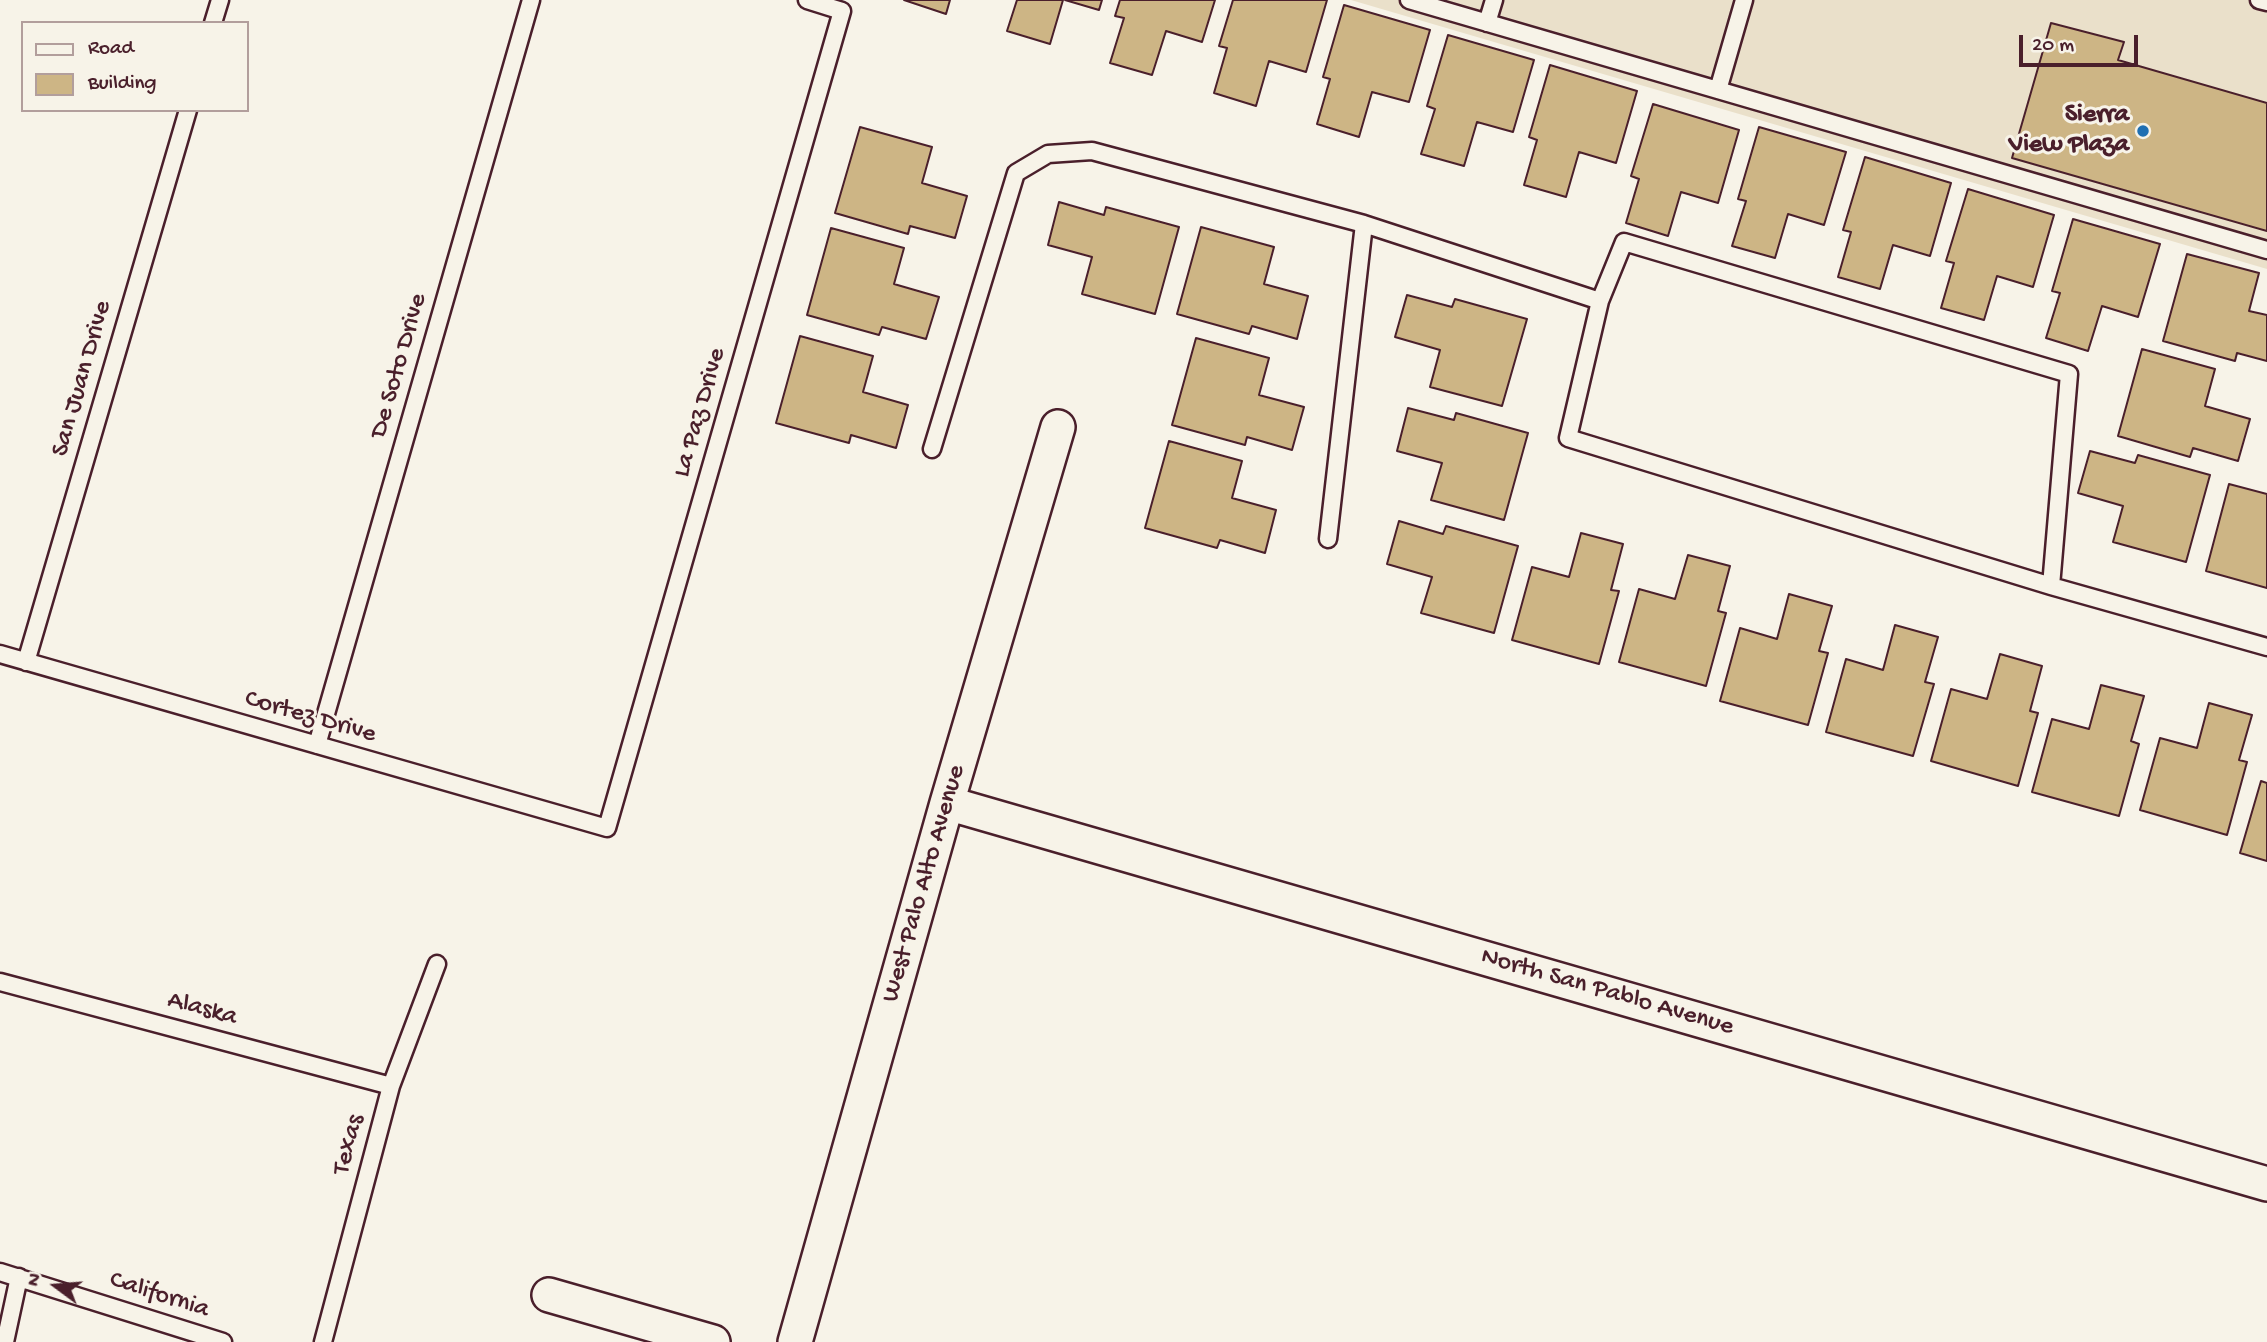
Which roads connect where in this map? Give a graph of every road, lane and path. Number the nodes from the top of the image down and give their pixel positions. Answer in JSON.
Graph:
{"nodes":[{"id":1,"x":220,"y":0,"type":"edge"},
{"id":2,"x":531,"y":0,"type":"edge"},
{"id":3,"x":807,"y":0,"type":"edge"},
{"id":4,"x":1409,"y":0,"type":"edge"},
{"id":5,"x":1494,"y":0,"type":"edge"},
{"id":6,"x":1744,"y":0,"type":"edge"},
{"id":7,"x":2259,"y":0,"type":"edge"},
{"id":8,"x":2267,"y":2,"type":"edge"},
{"id":9,"x":214,"y":21,"type":"edge"},
{"id":10,"x":1488,"y":23,"type":"junction"},
{"id":11,"x":1718,"y":90,"type":"junction"},
{"id":12,"x":187,"y":112,"type":"edge"},
{"id":13,"x":1364,"y":224,"type":"junction"},
{"id":14,"x":2267,"y":250,"type":"edge"},
{"id":15,"x":1600,"y":300,"type":"junction"},
{"id":16,"x":1058,"y":427,"type":"dead end"},
{"id":17,"x":932,"y":449,"type":"dead end"},
{"id":18,"x":1328,"y":539,"type":"dead end"},
{"id":19,"x":2051,"y":586,"type":"junction"},
{"id":20,"x":2267,"y":647,"type":"edge"},
{"id":21,"x":0,"y":654,"type":"edge"},
{"id":22,"x":26,"y":662,"type":"junction"},
{"id":23,"x":317,"y":745,"type":"junction"},
{"id":24,"x":947,"y":803,"type":"junction"},
{"id":25,"x":607,"y":828,"type":"joint"},
{"id":26,"x":437,"y":964,"type":"dead end"},
{"id":27,"x":0,"y":982,"type":"edge"},
{"id":28,"x":391,"y":1086,"type":"junction"},
{"id":29,"x":2267,"y":1184,"type":"edge"},
{"id":30,"x":0,"y":1272,"type":"edge"},
{"id":31,"x":19,"y":1277,"type":"junction"},
{"id":32,"x":548,"y":1295,"type":"dead end"},
{"id":33,"x":5,"y":1342,"type":"edge"},
{"id":34,"x":223,"y":1342,"type":"edge"},
{"id":35,"x":323,"y":1342,"type":"edge"},
{"id":36,"x":713,"y":1342,"type":"edge"},
{"id":37,"x":795,"y":1342,"type":"edge"}],
"edges":[{"from":1,"to":9,"type":"lane"},
{"from":2,"to":23,"type":"lane","name":"De Soto Drive"},
{"from":3,"to":25,"type":"lane","name":"La Paz Drive"},
{"from":4,"to":10,"type":"lane"},
{"from":5,"to":10,"type":"lane"},
{"from":6,"to":11,"type":"lane"},
{"from":7,"to":8,"type":"lane"},
{"from":10,"to":11,"type":"lane"},
{"from":11,"to":14,"type":"lane"},
{"from":12,"to":22,"type":"lane","name":"San Juan Drive"},
{"from":13,"to":15,"type":"lane"},
{"from":13,"to":17,"type":"lane"},
{"from":13,"to":18,"type":"lane"},
{"from":15,"to":19,"type":"lane"},
{"from":15,"to":19,"type":"lane"},
{"from":16,"to":24,"type":"street","name":"West Palo Alto Avenue"},
{"from":19,"to":20,"type":"lane"},
{"from":21,"to":22,"type":"lane","name":"Cortez Drive"},
{"from":22,"to":23,"type":"lane","name":"Cortez Drive"},
{"from":23,"to":25,"type":"lane","name":"Cortez Drive"},
{"from":24,"to":29,"type":"street","name":"North San Pablo Avenue"},
{"from":24,"to":37,"type":"street","name":"West Palo Alto Avenue"},
{"from":26,"to":28,"type":"lane","name":"Texas"},
{"from":27,"to":28,"type":"lane","name":"Alaska"},
{"from":28,"to":35,"type":"lane","name":"Texas"},
{"from":30,"to":31,"type":"lane","name":"California"},
{"from":31,"to":33,"type":"lane"},
{"from":31,"to":34,"type":"lane","name":"California"},
{"from":32,"to":36,"type":"street"}]}
